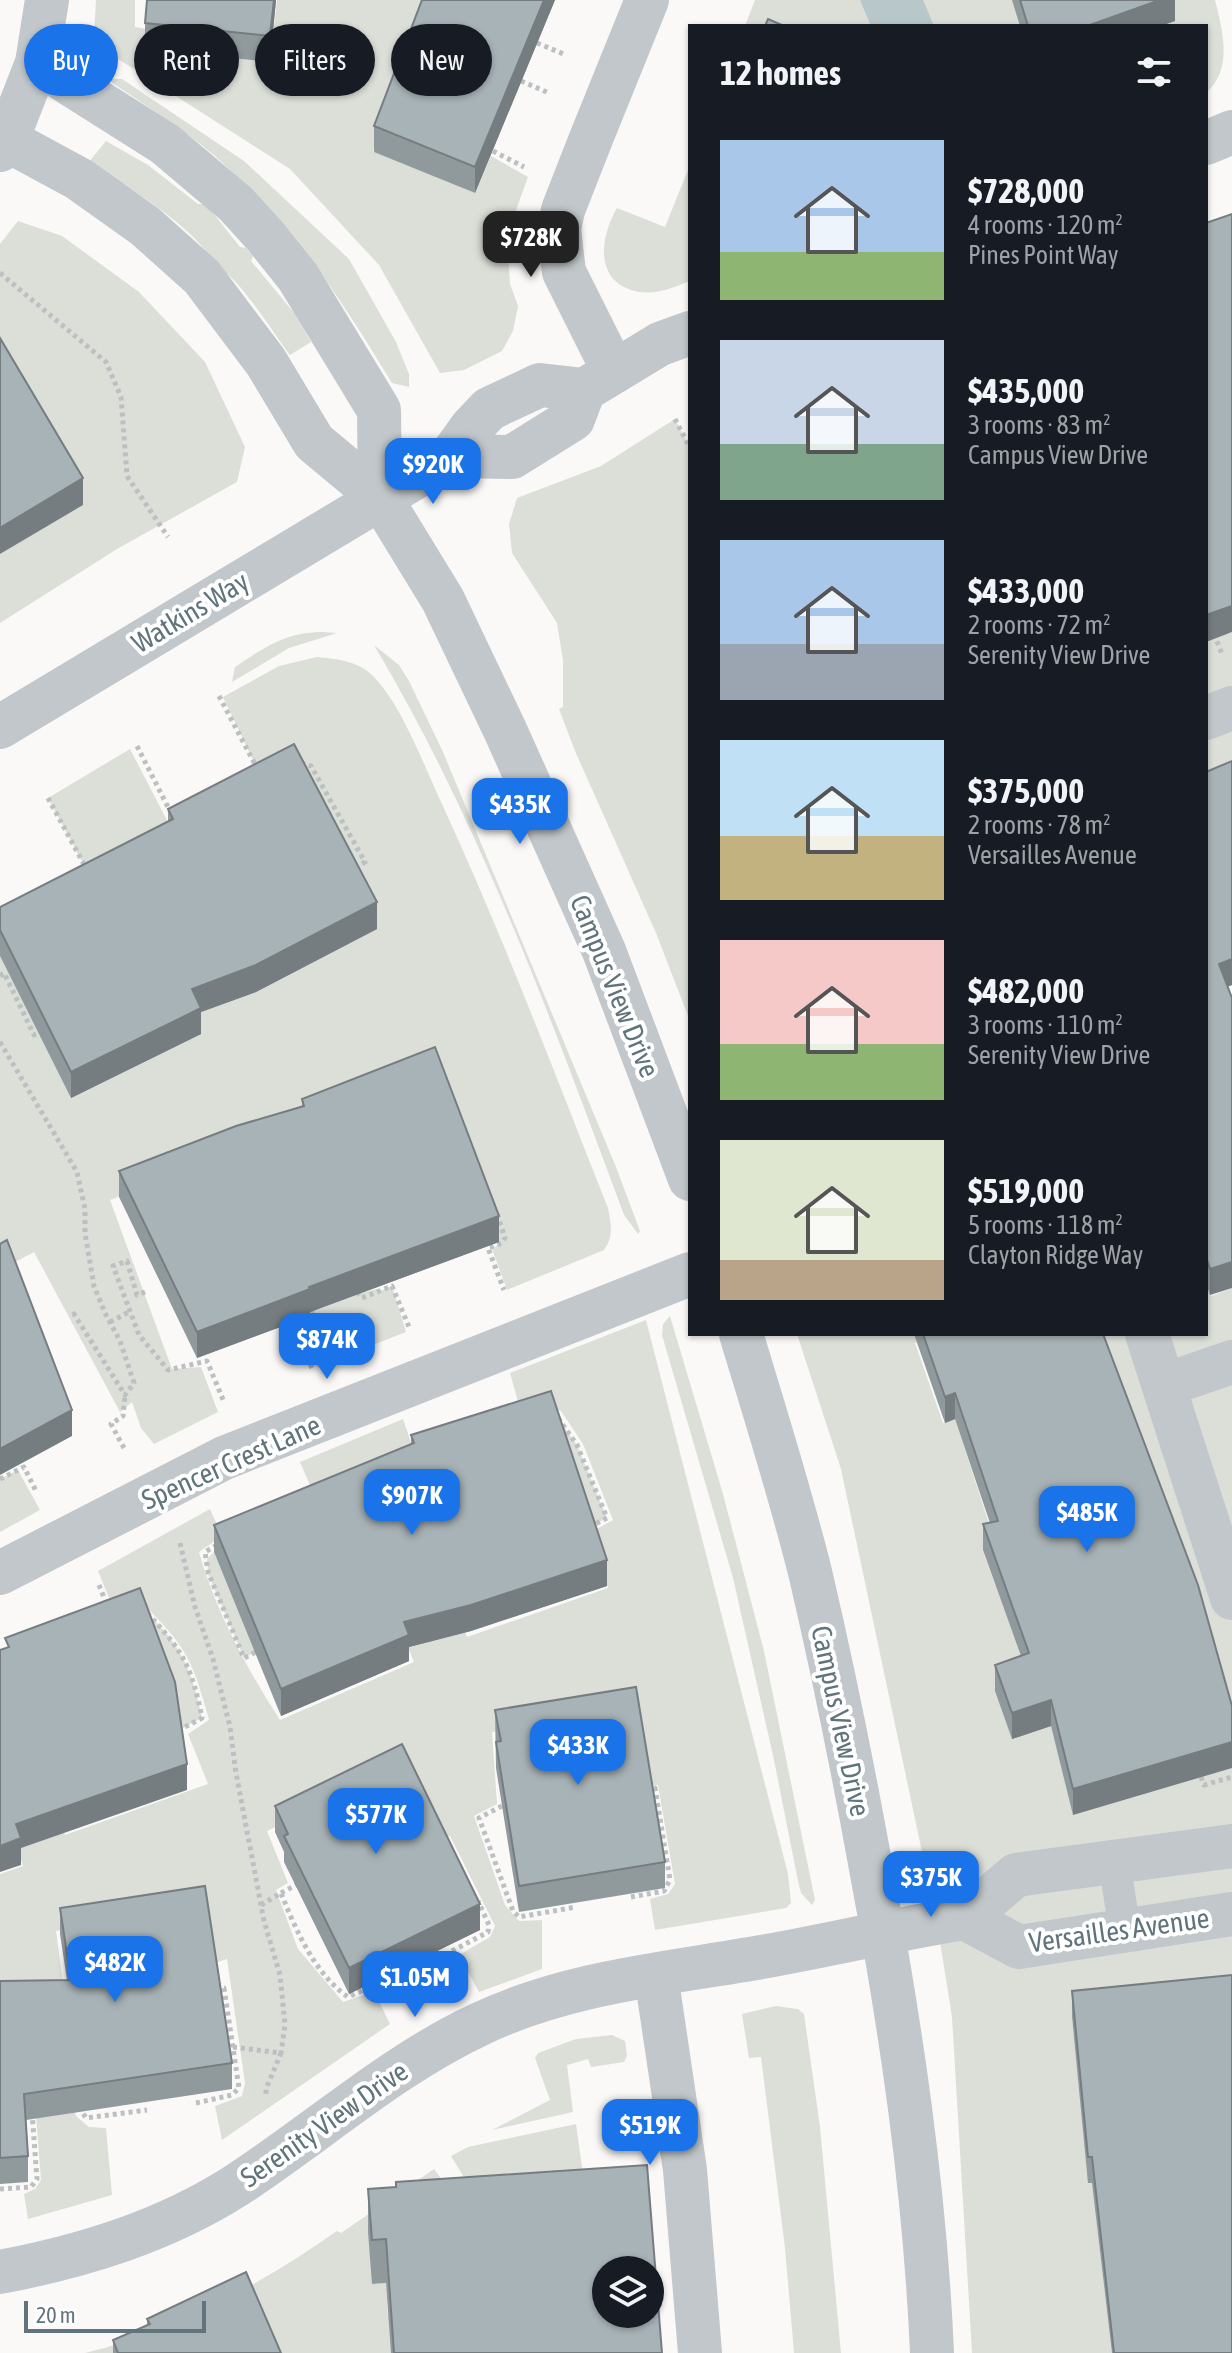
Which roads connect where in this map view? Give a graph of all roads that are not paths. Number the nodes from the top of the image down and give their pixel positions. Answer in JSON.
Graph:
{"nodes":[{"id":1,"x":47,"y":0,"type":"edge"},
{"id":2,"x":647,"y":0,"type":"edge"},
{"id":3,"x":43,"y":24,"type":"edge"},
{"id":4,"x":24,"y":95,"type":"edge"},
{"id":5,"x":89,"y":96,"type":"edge"},
{"id":6,"x":1232,"y":132,"type":"edge"},
{"id":7,"x":1208,"y":142,"type":"edge"},
{"id":8,"x":4,"y":145,"type":"edge"},
{"id":9,"x":688,"y":334,"type":"edge"},
{"id":10,"x":599,"y":381,"type":"junction"},
{"id":11,"x":380,"y":497,"type":"junction"},
{"id":12,"x":1232,"y":708,"type":"edge"},
{"id":13,"x":1208,"y":717,"type":"edge"},
{"id":14,"x":0,"y":727,"type":"edge"},
{"id":15,"x":688,"y":1173,"type":"edge"},
{"id":16,"x":688,"y":1275,"type":"edge"},
{"id":17,"x":742,"y":1336,"type":"edge"},
{"id":18,"x":1148,"y":1336,"type":"edge"},
{"id":19,"x":1232,"y":1362,"type":"edge"},
{"id":20,"x":1165,"y":1385,"type":"junction"},
{"id":21,"x":0,"y":1573,"type":"edge"},
{"id":22,"x":1232,"y":1598,"type":"edge"},
{"id":23,"x":1232,"y":1846,"type":"edge"},
{"id":24,"x":1114,"y":1861,"type":"junction"},
{"id":25,"x":1232,"y":1914,"type":"edge"},
{"id":26,"x":965,"y":1918,"type":"junction"},
{"id":27,"x":1125,"y":1931,"type":"junction"},
{"id":28,"x":883,"y":1932,"type":"junction"},
{"id":29,"x":656,"y":1975,"type":"junction"},
{"id":30,"x":0,"y":2272,"type":"edge"},
{"id":31,"x":700,"y":2353,"type":"edge"},
{"id":32,"x":932,"y":2353,"type":"edge"}],
"edges":[{"from":1,"to":3,"type":"street"},
{"from":2,"to":10,"type":"street"},
{"from":4,"to":8,"type":"street"},
{"from":5,"to":11,"type":"street"},
{"from":6,"to":7,"type":"street"},
{"from":8,"to":11,"type":"street","name":"Campus View Drive"},
{"from":9,"to":10,"type":"street"},
{"from":10,"to":11,"type":"street","name":"Watkins Way"},
{"from":11,"to":14,"type":"street","name":"Watkins Way"},
{"from":11,"to":15,"type":"street","name":"Campus View Drive"},
{"from":12,"to":13,"type":"street"},
{"from":16,"to":21,"type":"street","name":"Spencer Crest Lane"},
{"from":17,"to":28,"type":"street","name":"Campus View Drive"},
{"from":18,"to":20,"type":"street"},
{"from":19,"to":20,"type":"street"},
{"from":20,"to":22,"type":"street"},
{"from":23,"to":24,"type":"street"},
{"from":24,"to":26,"type":"street"},
{"from":24,"to":27,"type":"lane"},
{"from":25,"to":27,"type":"street","name":"Versailles Avenue"},
{"from":26,"to":27,"type":"street","name":"Versailles Avenue"},
{"from":26,"to":28,"type":"street"},
{"from":28,"to":29,"type":"street","name":"Serenity View Drive"},
{"from":28,"to":32,"type":"street","name":"Campus View Drive"},
{"from":29,"to":30,"type":"street","name":"Serenity View Drive"},
{"from":29,"to":31,"type":"street"}]}
